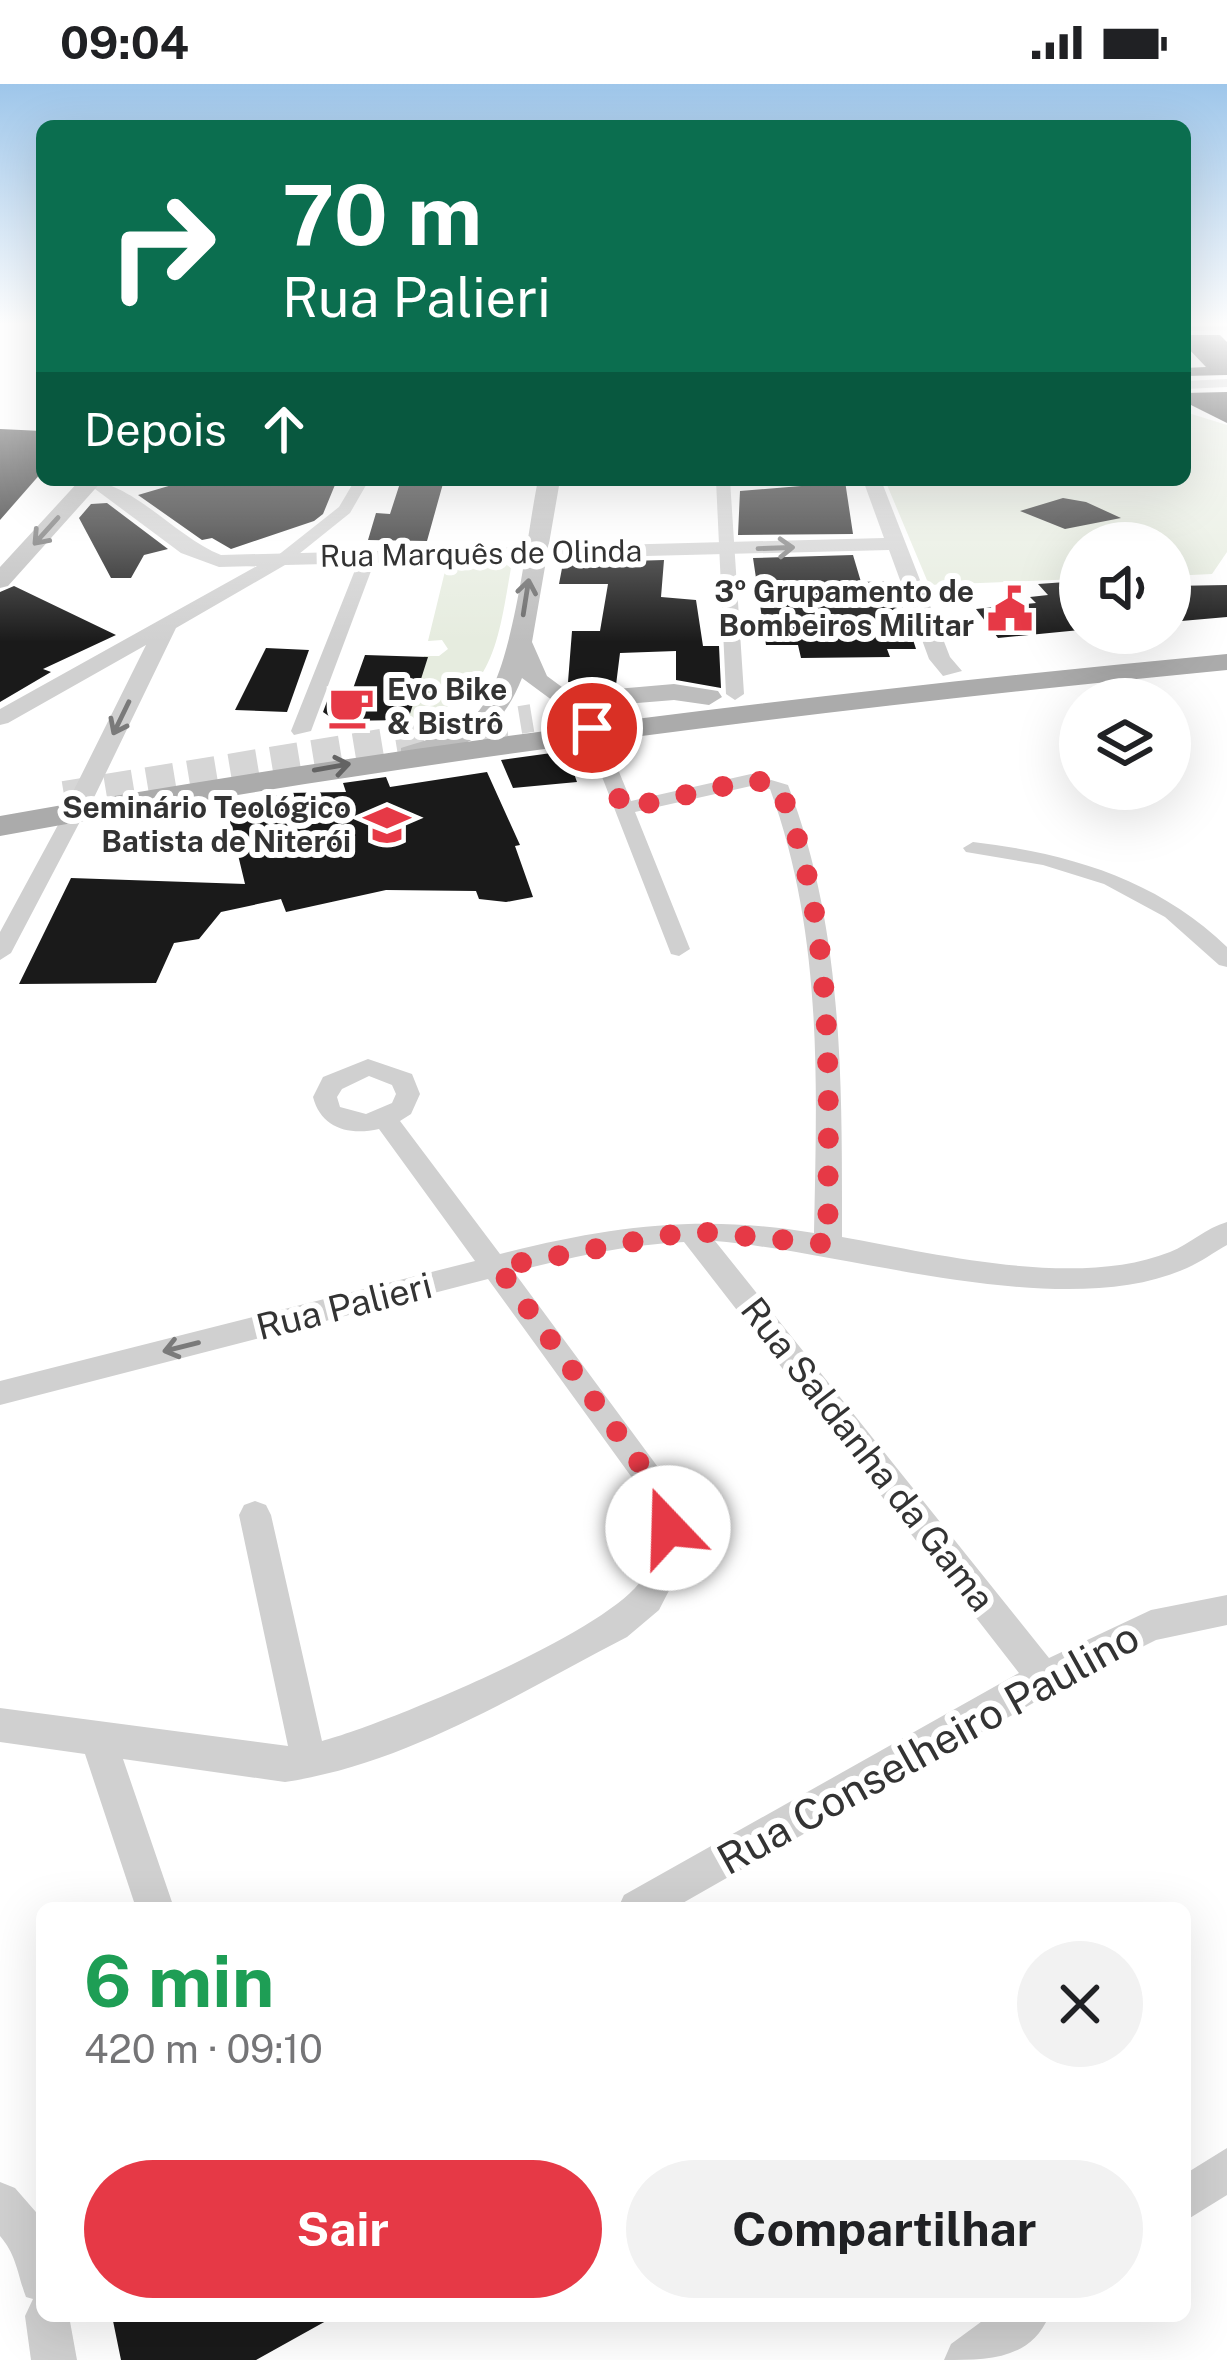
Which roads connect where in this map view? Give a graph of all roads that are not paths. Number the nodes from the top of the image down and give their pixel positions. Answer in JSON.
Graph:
{"nodes":[{"id":1,"x":87,"y":486,"type":"edge"},
{"id":2,"x":101,"y":486,"type":"edge"},
{"id":3,"x":359,"y":486,"type":"edge"},
{"id":4,"x":548,"y":486,"type":"edge"},
{"id":5,"x":722,"y":486,"type":"edge"},
{"id":6,"x":874,"y":486,"type":"edge"},
{"id":7,"x":896,"y":544,"type":"junction"},
{"id":8,"x":727,"y":549,"type":"junction"},
{"id":9,"x":532,"y":552,"type":"junction"},
{"id":10,"x":369,"y":555,"type":"junction"},
{"id":11,"x":203,"y":558,"type":"junction"},
{"id":12,"x":283,"y":559,"type":"junction"},
{"id":13,"x":0,"y":581,"type":"edge"},
{"id":14,"x":233,"y":588,"type":"junction"},
{"id":15,"x":168,"y":623,"type":"junction"},
{"id":16,"x":518,"y":642,"type":"junction"},
{"id":17,"x":1227,"y":644,"type":"edge"},
{"id":18,"x":118,"y":652,"type":"junction"},
{"id":19,"x":151,"y":658,"type":"junction"},
{"id":20,"x":1094,"y":658,"type":"junction"},
{"id":21,"x":1227,"y":662,"type":"edge"},
{"id":22,"x":957,"y":679,"type":"junction"},
{"id":23,"x":722,"y":696,"type":"junction"},
{"id":24,"x":0,"y":718,"type":"edge"},
{"id":25,"x":532,"y":718,"type":"tunnel mouth"},
{"id":26,"x":592,"y":728,"type":"junction"},
{"id":27,"x":301,"y":731,"type":"dead end"},
{"id":28,"x":411,"y":754,"type":"junction"},
{"id":29,"x":69,"y":803,"type":"junction"},
{"id":30,"x":0,"y":807,"type":"edge"},
{"id":31,"x":623,"y":809,"type":"junction"},
{"id":32,"x":0,"y":826,"type":"edge"},
{"id":33,"x":973,"y":848,"type":"dead end"},
{"id":34,"x":679,"y":949,"type":"dead end"},
{"id":35,"x":0,"y":953,"type":"edge"},
{"id":36,"x":1227,"y":960,"type":"edge"},
{"id":37,"x":386,"y":1120,"type":"dead end"},
{"id":38,"x":691,"y":1231,"type":"junction"},
{"id":39,"x":1227,"y":1232,"type":"edge"},
{"id":40,"x":828,"y":1244,"type":"junction"},
{"id":41,"x":498,"y":1267,"type":"junction"},
{"id":42,"x":0,"y":1393,"type":"edge"},
{"id":43,"x":255,"y":1515,"type":"dead end"},
{"id":44,"x":1227,"y":1610,"type":"edge"},
{"id":45,"x":1044,"y":1678,"type":"junction"},
{"id":46,"x":0,"y":1725,"type":"edge"},
{"id":47,"x":97,"y":1736,"type":"junction"},
{"id":48,"x":309,"y":1763,"type":"junction"},
{"id":49,"x":153,"y":1902,"type":"edge"},
{"id":50,"x":648,"y":1902,"type":"edge"},
{"id":51,"x":1227,"y":2169,"type":"edge"},
{"id":52,"x":1191,"y":2196,"type":"edge"},
{"id":53,"x":0,"y":2203,"type":"edge"},
{"id":54,"x":36,"y":2252,"type":"edge"},
{"id":55,"x":48,"y":2322,"type":"edge"},
{"id":56,"x":1019,"y":2322,"type":"edge"},
{"id":57,"x":54,"y":2360,"type":"edge"},
{"id":58,"x":967,"y":2360,"type":"edge"}],
"edges":[{"from":1,"to":13,"type":"main road","one_way":true},
{"from":2,"to":11,"type":"street"},
{"from":3,"to":12,"type":"street"},
{"from":4,"to":9,"type":"main road"},
{"from":5,"to":8,"type":"street"},
{"from":6,"to":7,"type":"street"},
{"from":8,"to":7,"type":"street","name":"Rua Marquês de Olinda","one_way":true},
{"from":7,"to":22,"type":"street"},
{"from":8,"to":9,"type":"street","name":"Rua Marquês de Olinda"},
{"from":8,"to":23,"type":"street"},
{"from":9,"to":10,"type":"street","name":"Rua Marquês de Olinda"},
{"from":16,"to":9,"type":"main road","one_way":true},
{"from":10,"to":12,"type":"street","name":"Rua Marquês de Olinda"},
{"from":10,"to":27,"type":"street"},
{"from":11,"to":12,"type":"street","name":"Rua Marquês de Olinda"},
{"from":11,"to":14,"type":"street"},
{"from":12,"to":14,"type":"street"},
{"from":14,"to":15,"type":"street"},
{"from":15,"to":18,"type":"street"},
{"from":15,"to":19,"type":"street"},
{"from":16,"to":23,"type":"main road"},
{"from":16,"to":28,"type":"main road"},
{"from":17,"to":20,"type":"main road"},
{"from":18,"to":19,"type":"street"},
{"from":18,"to":24,"type":"street"},
{"from":19,"to":29,"type":"street","one_way":true},
{"from":20,"to":21,"type":"main road"},
{"from":20,"to":22,"type":"main road"},
{"from":22,"to":23,"type":"main road"},
{"from":22,"to":26,"type":"main road"},
{"from":23,"to":25,"type":"main road"},
{"from":26,"to":28,"type":"main road"},
{"from":26,"to":31,"type":"street"},
{"from":29,"to":28,"type":"main road","one_way":true},
{"from":29,"to":30,"type":"main road"},
{"from":29,"to":32,"type":"main road"},
{"from":29,"to":35,"type":"street"},
{"from":31,"to":34,"type":"street"},
{"from":31,"to":40,"type":"street"},
{"from":33,"to":36,"type":"street"},
{"from":37,"to":41,"type":"street"},
{"from":38,"to":40,"type":"street","name":"Rua Palieri"},
{"from":38,"to":41,"type":"street","name":"Rua Palieri"},
{"from":38,"to":45,"type":"street","name":"Rua Saldanha da Gama"},
{"from":39,"to":40,"type":"street","name":"Rua Palieri"},
{"from":41,"to":42,"type":"street","name":"Rua Palieri","one_way":true},
{"from":41,"to":48,"type":"street"},
{"from":43,"to":48,"type":"street"},
{"from":44,"to":45,"type":"street","name":"Rua Conselheiro Paulino"},
{"from":45,"to":50,"type":"street","name":"Rua Conselheiro Paulino"},
{"from":46,"to":47,"type":"street"},
{"from":47,"to":48,"type":"street"},
{"from":47,"to":49,"type":"street"},
{"from":51,"to":52,"type":"street"},
{"from":53,"to":54,"type":"street"},
{"from":55,"to":57,"type":"street"},
{"from":56,"to":58,"type":"street"}]}
